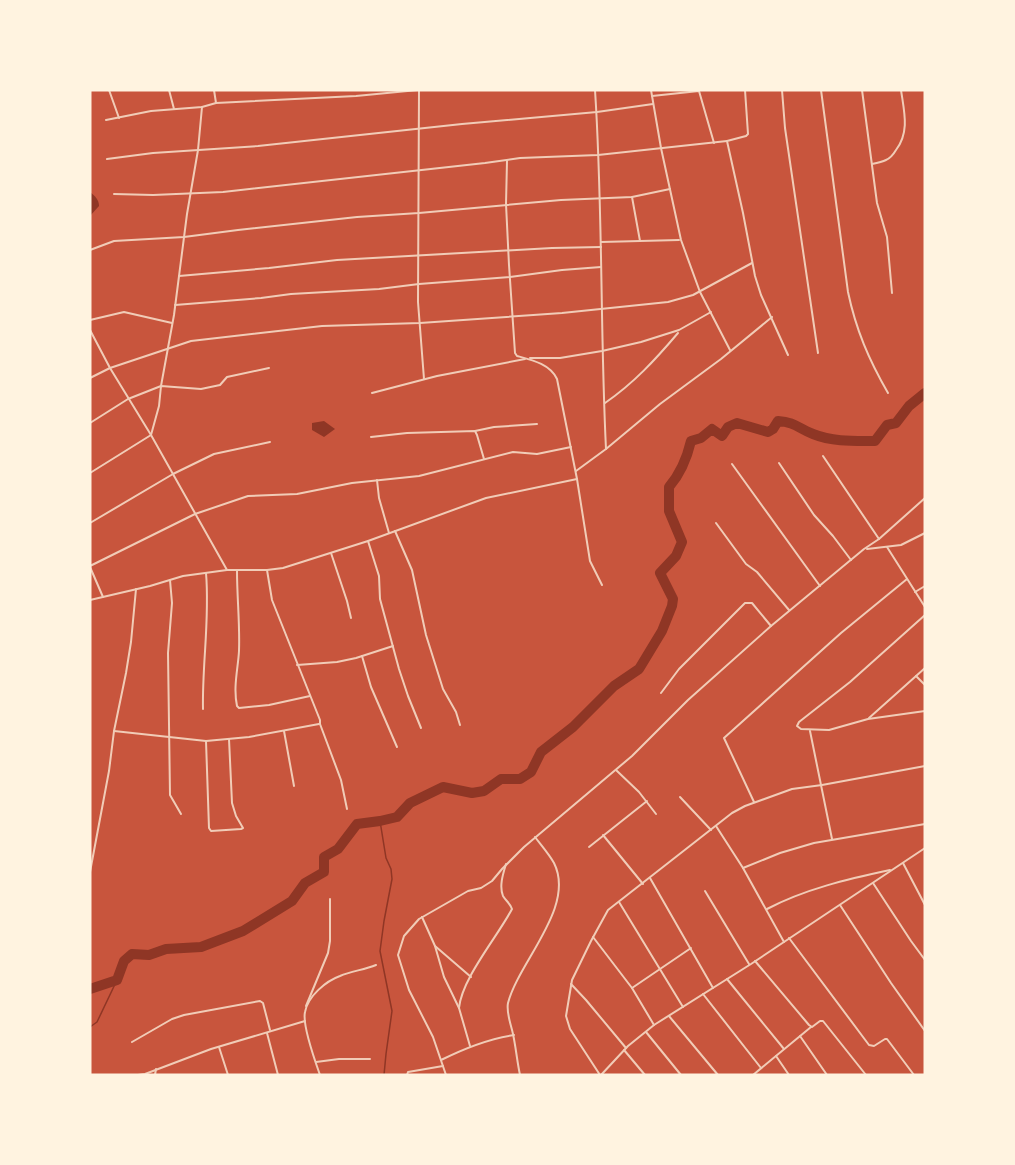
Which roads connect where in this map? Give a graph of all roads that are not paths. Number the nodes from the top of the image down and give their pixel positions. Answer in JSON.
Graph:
{"nodes":[{"id":1,"x":109,"y":90,"type":"edge"},
{"id":2,"x":169,"y":90,"type":"edge"},
{"id":3,"x":214,"y":90,"type":"edge"},
{"id":4,"x":418,"y":90,"type":"edge"},
{"id":5,"x":595,"y":90,"type":"edge"},
{"id":6,"x":651,"y":90,"type":"edge"},
{"id":7,"x":744,"y":90,"type":"edge"},
{"id":8,"x":782,"y":90,"type":"edge"},
{"id":9,"x":821,"y":90,"type":"edge"},
{"id":10,"x":862,"y":90,"type":"edge"},
{"id":11,"x":901,"y":90,"type":"edge"},
{"id":12,"x":652,"y":96,"type":"junction"},
{"id":13,"x":216,"y":103,"type":"junction"},
{"id":14,"x":653,"y":104,"type":"junction"},
{"id":15,"x":202,"y":107,"type":"junction"},
{"id":16,"x":174,"y":109,"type":"junction"},
{"id":17,"x":597,"y":112,"type":"junction"},
{"id":18,"x":119,"y":118,"type":"junction"},
{"id":19,"x":106,"y":120,"type":"dead end"},
{"id":20,"x":418,"y":129,"type":"junction"},
{"id":21,"x":727,"y":141,"type":"junction"},
{"id":22,"x":714,"y":143,"type":"junction"},
{"id":23,"x":661,"y":148,"type":"junction"},
{"id":24,"x":198,"y":150,"type":"junction"},
{"id":25,"x":598,"y":154,"type":"junction"},
{"id":26,"x":107,"y":159,"type":"dead end"},
{"id":27,"x":507,"y":160,"type":"junction"},
{"id":28,"x":872,"y":164,"type":"junction"},
{"id":29,"x":420,"y":169,"type":"junction"},
{"id":30,"x":670,"y":189,"type":"junction"},
{"id":31,"x":191,"y":193,"type":"junction"},
{"id":32,"x":114,"y":194,"type":"dead end"},
{"id":33,"x":632,"y":197,"type":"junction"},
{"id":34,"x":601,"y":198,"type":"junction"},
{"id":35,"x":506,"y":204,"type":"junction"},
{"id":36,"x":419,"y":213,"type":"junction"},
{"id":37,"x":184,"y":237,"type":"junction"},
{"id":38,"x":681,"y":240,"type":"junction"},
{"id":39,"x":601,"y":242,"type":"junction"},
{"id":40,"x":640,"y":242,"type":"junction"},
{"id":41,"x":601,"y":247,"type":"junction"},
{"id":42,"x":90,"y":250,"type":"edge"},
{"id":43,"x":508,"y":251,"type":"junction"},
{"id":44,"x":418,"y":256,"type":"junction"},
{"id":45,"x":752,"y":263,"type":"junction"},
{"id":46,"x":601,"y":267,"type":"junction"},
{"id":47,"x":179,"y":276,"type":"junction"},
{"id":48,"x":510,"y":277,"type":"junction"},
{"id":49,"x":419,"y":284,"type":"junction"},
{"id":50,"x":700,"y":292,"type":"junction"},
{"id":51,"x":892,"y":293,"type":"dead end"},
{"id":52,"x":175,"y":305,"type":"junction"},
{"id":53,"x":601,"y":309,"type":"junction"},
{"id":54,"x":711,"y":312,"type":"junction"},
{"id":55,"x":512,"y":316,"type":"junction"},
{"id":56,"x":772,"y":316,"type":"junction"},
{"id":57,"x":90,"y":320,"type":"edge"},
{"id":58,"x":172,"y":323,"type":"junction"},
{"id":59,"x":420,"y":323,"type":"junction"},
{"id":60,"x":90,"y":330,"type":"edge"},
{"id":61,"x":679,"y":330,"type":"junction"},
{"id":62,"x":169,"y":348,"type":"junction"},
{"id":63,"x":730,"y":350,"type":"junction"},
{"id":64,"x":602,"y":351,"type":"junction"},
{"id":65,"x":818,"y":353,"type":"dead end"},
{"id":66,"x":788,"y":355,"type":"dead end"},
{"id":67,"x":528,"y":358,"type":"junction"},
{"id":68,"x":110,"y":368,"type":"junction"},
{"id":69,"x":269,"y":368,"type":"dead end"},
{"id":70,"x":90,"y":378,"type":"edge"},
{"id":71,"x":424,"y":380,"type":"junction"},
{"id":72,"x":161,"y":386,"type":"junction"},
{"id":73,"x":372,"y":393,"type":"dead end"},
{"id":74,"x":888,"y":393,"type":"dead end"},
{"id":75,"x":128,"y":399,"type":"junction"},
{"id":76,"x":604,"y":404,"type":"junction"},
{"id":77,"x":90,"y":423,"type":"edge"},
{"id":78,"x":537,"y":424,"type":"dead end"},
{"id":79,"x":475,"y":431,"type":"junction"},
{"id":80,"x":151,"y":435,"type":"junction"},
{"id":81,"x":371,"y":436,"type":"dead end"},
{"id":82,"x":270,"y":442,"type":"dead end"},
{"id":83,"x":571,"y":447,"type":"junction"},
{"id":84,"x":606,"y":449,"type":"junction"},
{"id":85,"x":823,"y":456,"type":"dead end"},
{"id":86,"x":484,"y":459,"type":"junction"},
{"id":87,"x":779,"y":463,"type":"dead end"},
{"id":88,"x":732,"y":464,"type":"dead end"},
{"id":89,"x":576,"y":471,"type":"junction"},
{"id":90,"x":90,"y":474,"type":"edge"},
{"id":91,"x":173,"y":474,"type":"junction"},
{"id":92,"x":577,"y":479,"type":"junction"},
{"id":93,"x":377,"y":480,"type":"junction"},
{"id":94,"x":925,"y":498,"type":"edge"},
{"id":95,"x":195,"y":514,"type":"junction"},
{"id":96,"x":90,"y":523,"type":"edge"},
{"id":97,"x":716,"y":523,"type":"dead end"},
{"id":98,"x":395,"y":531,"type":"junction"},
{"id":99,"x":389,"y":533,"type":"junction"},
{"id":100,"x":925,"y":533,"type":"edge"},
{"id":101,"x":879,"y":539,"type":"junction"},
{"id":102,"x":368,"y":541,"type":"junction"},
{"id":103,"x":887,"y":547,"type":"junction"},
{"id":104,"x":864,"y":549,"type":"junction"},
{"id":105,"x":331,"y":553,"type":"junction"},
{"id":106,"x":851,"y":560,"type":"junction"},
{"id":107,"x":90,"y":567,"type":"edge"},
{"id":108,"x":227,"y":570,"type":"junction"},
{"id":109,"x":237,"y":570,"type":"junction"},
{"id":110,"x":267,"y":570,"type":"junction"},
{"id":111,"x":206,"y":573,"type":"junction"},
{"id":112,"x":907,"y":579,"type":"junction"},
{"id":113,"x":170,"y":580,"type":"junction"},
{"id":114,"x":602,"y":585,"type":"dead end"},
{"id":115,"x":820,"y":586,"type":"junction"},
{"id":116,"x":925,"y":586,"type":"edge"},
{"id":117,"x":136,"y":589,"type":"junction"},
{"id":118,"x":915,"y":592,"type":"junction"},
{"id":119,"x":103,"y":597,"type":"junction"},
{"id":120,"x":90,"y":600,"type":"edge"},
{"id":121,"x":90,"y":606,"type":"edge"},
{"id":122,"x":925,"y":607,"type":"edge"},
{"id":123,"x":789,"y":611,"type":"junction"},
{"id":124,"x":925,"y":615,"type":"edge"},
{"id":125,"x":351,"y":618,"type":"dead end"},
{"id":126,"x":771,"y":626,"type":"junction"},
{"id":127,"x":393,"y":646,"type":"junction"},
{"id":128,"x":362,"y":656,"type":"junction"},
{"id":129,"x":297,"y":665,"type":"junction"},
{"id":130,"x":925,"y":668,"type":"edge"},
{"id":131,"x":916,"y":676,"type":"junction"},
{"id":132,"x":925,"y":685,"type":"edge"},
{"id":133,"x":661,"y":693,"type":"dead end"},
{"id":134,"x":310,"y":696,"type":"junction"},
{"id":135,"x":203,"y":710,"type":"dead end"},
{"id":136,"x":925,"y":711,"type":"edge"},
{"id":137,"x":868,"y":719,"type":"junction"},
{"id":138,"x":320,"y":724,"type":"junction"},
{"id":139,"x":460,"y":725,"type":"dead end"},
{"id":140,"x":421,"y":728,"type":"dead end"},
{"id":141,"x":810,"y":730,"type":"junction"},
{"id":142,"x":114,"y":731,"type":"junction"},
{"id":143,"x":284,"y":731,"type":"junction"},
{"id":144,"x":170,"y":737,"type":"junction"},
{"id":145,"x":229,"y":739,"type":"junction"},
{"id":146,"x":206,"y":741,"type":"junction"},
{"id":147,"x":397,"y":747,"type":"dead end"},
{"id":148,"x":925,"y":766,"type":"edge"},
{"id":149,"x":616,"y":770,"type":"junction"},
{"id":150,"x":822,"y":785,"type":"junction"},
{"id":151,"x":294,"y":786,"type":"dead end"},
{"id":152,"x":680,"y":797,"type":"dead end"},
{"id":153,"x":647,"y":801,"type":"junction"},
{"id":154,"x":754,"y":802,"type":"junction"},
{"id":155,"x":347,"y":809,"type":"dead end"},
{"id":156,"x":181,"y":814,"type":"dead end"},
{"id":157,"x":656,"y":814,"type":"dead end"},
{"id":158,"x":925,"y":824,"type":"edge"},
{"id":159,"x":716,"y":826,"type":"junction"},
{"id":160,"x":711,"y":830,"type":"junction"},
{"id":161,"x":603,"y":835,"type":"junction"},
{"id":162,"x":535,"y":837,"type":"junction"},
{"id":163,"x":832,"y":840,"type":"junction"},
{"id":164,"x":589,"y":847,"type":"dead end"},
{"id":165,"x":925,"y":848,"type":"edge"},
{"id":166,"x":903,"y":863,"type":"junction"},
{"id":167,"x":506,"y":864,"type":"junction"},
{"id":168,"x":743,"y":868,"type":"junction"},
{"id":169,"x":893,"y":869,"type":"junction"},
{"id":170,"x":90,"y":872,"type":"edge"},
{"id":171,"x":650,"y":878,"type":"junction"},
{"id":172,"x":873,"y":883,"type":"junction"},
{"id":173,"x":643,"y":884,"type":"junction"},
{"id":174,"x":705,"y":891,"type":"dead end"},
{"id":175,"x":330,"y":899,"type":"dead end"},
{"id":176,"x":619,"y":902,"type":"junction"},
{"id":177,"x":840,"y":905,"type":"junction"},
{"id":178,"x":925,"y":905,"type":"edge"},
{"id":179,"x":767,"y":909,"type":"junction"},
{"id":180,"x":422,"y":917,"type":"junction"},
{"id":181,"x":593,"y":937,"type":"junction"},
{"id":182,"x":789,"y":938,"type":"junction"},
{"id":183,"x":784,"y":942,"type":"junction"},
{"id":184,"x":435,"y":946,"type":"junction"},
{"id":185,"x":691,"y":948,"type":"junction"},
{"id":186,"x":925,"y":960,"type":"edge"},
{"id":187,"x":755,"y":961,"type":"junction"},
{"id":188,"x":749,"y":964,"type":"junction"},
{"id":189,"x":376,"y":965,"type":"dead end"},
{"id":190,"x":660,"y":969,"type":"junction"},
{"id":191,"x":471,"y":977,"type":"junction"},
{"id":192,"x":727,"y":979,"type":"junction"},
{"id":193,"x":571,"y":984,"type":"junction"},
{"id":194,"x":632,"y":988,"type":"junction"},
{"id":195,"x":713,"y":988,"type":"junction"},
{"id":196,"x":703,"y":994,"type":"junction"},
{"id":197,"x":683,"y":1007,"type":"junction"},
{"id":198,"x":459,"y":1008,"type":"junction"},
{"id":199,"x":305,"y":1011,"type":"junction"},
{"id":200,"x":669,"y":1016,"type":"junction"},
{"id":201,"x":305,"y":1021,"type":"junction"},
{"id":202,"x":654,"y":1025,"type":"junction"},
{"id":203,"x":811,"y":1027,"type":"junction"},
{"id":204,"x":925,"y":1031,"type":"edge"},
{"id":205,"x":269,"y":1032,"type":"junction"},
{"id":206,"x":645,"y":1032,"type":"junction"},
{"id":207,"x":514,"y":1035,"type":"junction"},
{"id":208,"x":800,"y":1036,"type":"junction"},
{"id":209,"x":132,"y":1042,"type":"dead end"},
{"id":210,"x":470,"y":1046,"type":"junction"},
{"id":211,"x":219,"y":1047,"type":"junction"},
{"id":212,"x":625,"y":1049,"type":"junction"},
{"id":213,"x":784,"y":1049,"type":"junction"},
{"id":214,"x":776,"y":1056,"type":"junction"},
{"id":215,"x":370,"y":1059,"type":"dead end"},
{"id":216,"x":441,"y":1060,"type":"junction"},
{"id":217,"x":316,"y":1062,"type":"junction"},
{"id":218,"x":443,"y":1066,"type":"junction"},
{"id":219,"x":761,"y":1068,"type":"junction"},
{"id":220,"x":156,"y":1069,"type":"junction"},
{"id":221,"x":138,"y":1075,"type":"edge"},
{"id":222,"x":155,"y":1075,"type":"edge"},
{"id":223,"x":228,"y":1075,"type":"edge"},
{"id":224,"x":278,"y":1075,"type":"edge"},
{"id":225,"x":320,"y":1075,"type":"edge"},
{"id":226,"x":407,"y":1075,"type":"edge"},
{"id":227,"x":446,"y":1075,"type":"edge"},
{"id":228,"x":520,"y":1075,"type":"edge"},
{"id":229,"x":602,"y":1075,"type":"edge"},
{"id":230,"x":645,"y":1075,"type":"edge"},
{"id":231,"x":681,"y":1075,"type":"edge"},
{"id":232,"x":718,"y":1075,"type":"edge"},
{"id":233,"x":753,"y":1075,"type":"edge"},
{"id":234,"x":789,"y":1075,"type":"edge"},
{"id":235,"x":827,"y":1075,"type":"edge"},
{"id":236,"x":866,"y":1075,"type":"edge"},
{"id":237,"x":914,"y":1075,"type":"edge"}],
"edges":[{"from":1,"to":18,"type":"street"},
{"from":2,"to":16,"type":"street"},
{"from":3,"to":13,"type":"street"},
{"from":4,"to":13,"type":"street"},
{"from":4,"to":20,"type":"street"},
{"from":5,"to":17,"type":"street"},
{"from":6,"to":12,"type":"street"},
{"from":7,"to":21,"type":"street"},
{"from":8,"to":65,"type":"street"},
{"from":9,"to":74,"type":"street"},
{"from":10,"to":28,"type":"street"},
{"from":11,"to":28,"type":"street"},
{"from":12,"to":14,"type":"street"},
{"from":12,"to":22,"type":"street"},
{"from":13,"to":15,"type":"street"},
{"from":14,"to":17,"type":"street"},
{"from":14,"to":23,"type":"street"},
{"from":15,"to":16,"type":"street"},
{"from":15,"to":24,"type":"street"},
{"from":16,"to":18,"type":"street"},
{"from":17,"to":20,"type":"street"},
{"from":17,"to":25,"type":"street"},
{"from":18,"to":19,"type":"street"},
{"from":20,"to":24,"type":"street"},
{"from":20,"to":29,"type":"street"},
{"from":21,"to":22,"type":"street"},
{"from":21,"to":45,"type":"street"},
{"from":22,"to":23,"type":"street"},
{"from":23,"to":25,"type":"street"},
{"from":23,"to":30,"type":"street"},
{"from":24,"to":26,"type":"street"},
{"from":24,"to":31,"type":"street"},
{"from":25,"to":27,"type":"street"},
{"from":25,"to":34,"type":"street"},
{"from":27,"to":29,"type":"street"},
{"from":27,"to":35,"type":"street"},
{"from":28,"to":51,"type":"street"},
{"from":29,"to":31,"type":"street"},
{"from":29,"to":36,"type":"street"},
{"from":30,"to":33,"type":"street"},
{"from":30,"to":38,"type":"street"},
{"from":31,"to":32,"type":"street"},
{"from":31,"to":37,"type":"street"},
{"from":33,"to":34,"type":"street"},
{"from":33,"to":40,"type":"street"},
{"from":34,"to":35,"type":"street"},
{"from":34,"to":39,"type":"street"},
{"from":35,"to":36,"type":"street"},
{"from":35,"to":43,"type":"street"},
{"from":36,"to":37,"type":"street"},
{"from":36,"to":44,"type":"street"},
{"from":37,"to":42,"type":"street"},
{"from":37,"to":47,"type":"street"},
{"from":38,"to":40,"type":"street"},
{"from":38,"to":50,"type":"street"},
{"from":39,"to":40,"type":"street"},
{"from":39,"to":41,"type":"street"},
{"from":41,"to":43,"type":"street"},
{"from":41,"to":46,"type":"street"},
{"from":43,"to":44,"type":"street"},
{"from":43,"to":48,"type":"street"},
{"from":44,"to":47,"type":"street"},
{"from":44,"to":49,"type":"street"},
{"from":45,"to":50,"type":"street"},
{"from":45,"to":56,"type":"street"},
{"from":46,"to":48,"type":"street"},
{"from":46,"to":53,"type":"street"},
{"from":47,"to":52,"type":"street"},
{"from":48,"to":49,"type":"street"},
{"from":48,"to":55,"type":"street"},
{"from":49,"to":52,"type":"street"},
{"from":49,"to":59,"type":"street"},
{"from":50,"to":53,"type":"street"},
{"from":50,"to":54,"type":"street"},
{"from":52,"to":58,"type":"street"},
{"from":53,"to":55,"type":"street"},
{"from":53,"to":64,"type":"street"},
{"from":54,"to":61,"type":"street"},
{"from":54,"to":63,"type":"street"},
{"from":55,"to":59,"type":"street"},
{"from":55,"to":67,"type":"street"},
{"from":56,"to":63,"type":"street"},
{"from":56,"to":66,"type":"street"},
{"from":57,"to":58,"type":"street"},
{"from":58,"to":62,"type":"street"},
{"from":59,"to":62,"type":"street"},
{"from":59,"to":71,"type":"street"},
{"from":60,"to":68,"type":"street"},
{"from":61,"to":64,"type":"street"},
{"from":61,"to":76,"type":"street"},
{"from":62,"to":68,"type":"street"},
{"from":62,"to":72,"type":"street"},
{"from":63,"to":84,"type":"street"},
{"from":64,"to":67,"type":"street"},
{"from":64,"to":76,"type":"street"},
{"from":67,"to":71,"type":"street"},
{"from":67,"to":83,"type":"street"},
{"from":68,"to":70,"type":"street"},
{"from":68,"to":75,"type":"street"},
{"from":69,"to":72,"type":"street"},
{"from":71,"to":73,"type":"street"},
{"from":72,"to":75,"type":"street"},
{"from":72,"to":80,"type":"street"},
{"from":75,"to":77,"type":"street"},
{"from":75,"to":80,"type":"street"},
{"from":76,"to":84,"type":"street"},
{"from":78,"to":79,"type":"street"},
{"from":79,"to":81,"type":"street"},
{"from":79,"to":86,"type":"street"},
{"from":80,"to":90,"type":"street"},
{"from":80,"to":91,"type":"street"},
{"from":82,"to":91,"type":"street"},
{"from":83,"to":86,"type":"street"},
{"from":83,"to":89,"type":"street"},
{"from":84,"to":89,"type":"street"},
{"from":85,"to":101,"type":"street"},
{"from":86,"to":93,"type":"street"},
{"from":87,"to":106,"type":"street"},
{"from":88,"to":115,"type":"street"},
{"from":89,"to":92,"type":"street"},
{"from":91,"to":95,"type":"street"},
{"from":91,"to":96,"type":"street"},
{"from":92,"to":98,"type":"street"},
{"from":92,"to":114,"type":"street"},
{"from":93,"to":95,"type":"street"},
{"from":93,"to":99,"type":"street"},
{"from":94,"to":101,"type":"street"},
{"from":95,"to":107,"type":"street"},
{"from":95,"to":108,"type":"street"},
{"from":97,"to":123,"type":"street"},
{"from":98,"to":99,"type":"street"},
{"from":98,"to":139,"type":"street"},
{"from":99,"to":102,"type":"street"},
{"from":100,"to":103,"type":"street"},
{"from":101,"to":104,"type":"street"},
{"from":102,"to":105,"type":"street"},
{"from":102,"to":127,"type":"street"},
{"from":103,"to":104,"type":"street"},
{"from":103,"to":112,"type":"street"},
{"from":104,"to":106,"type":"street"},
{"from":105,"to":110,"type":"street"},
{"from":105,"to":125,"type":"street"},
{"from":106,"to":115,"type":"street"},
{"from":107,"to":119,"type":"street"},
{"from":108,"to":109,"type":"street"},
{"from":108,"to":111,"type":"street"},
{"from":109,"to":110,"type":"street"},
{"from":109,"to":134,"type":"street"},
{"from":110,"to":129,"type":"street"},
{"from":111,"to":113,"type":"street"},
{"from":111,"to":135,"type":"street"},
{"from":112,"to":118,"type":"street"},
{"from":112,"to":154,"type":"street"},
{"from":113,"to":117,"type":"street"},
{"from":113,"to":144,"type":"street"},
{"from":115,"to":123,"type":"street"},
{"from":116,"to":118,"type":"street"},
{"from":117,"to":119,"type":"street"},
{"from":117,"to":142,"type":"street"},
{"from":118,"to":122,"type":"street"},
{"from":119,"to":120,"type":"street"},
{"from":120,"to":121,"type":"street"},
{"from":123,"to":126,"type":"street"},
{"from":124,"to":141,"type":"street"},
{"from":126,"to":133,"type":"street"},
{"from":126,"to":149,"type":"street"},
{"from":127,"to":128,"type":"street"},
{"from":127,"to":140,"type":"street"},
{"from":128,"to":129,"type":"street"},
{"from":128,"to":147,"type":"street"},
{"from":129,"to":134,"type":"street"},
{"from":130,"to":131,"type":"street"},
{"from":131,"to":132,"type":"street"},
{"from":131,"to":137,"type":"street"},
{"from":134,"to":138,"type":"street"},
{"from":136,"to":137,"type":"street"},
{"from":137,"to":141,"type":"street"},
{"from":138,"to":143,"type":"street"},
{"from":138,"to":155,"type":"street"},
{"from":141,"to":150,"type":"street"},
{"from":142,"to":144,"type":"street"},
{"from":142,"to":170,"type":"street"},
{"from":143,"to":145,"type":"street"},
{"from":143,"to":151,"type":"street"},
{"from":144,"to":146,"type":"street"},
{"from":144,"to":156,"type":"street"},
{"from":145,"to":146,"type":"street"},
{"from":145,"to":146,"type":"street"},
{"from":148,"to":150,"type":"street"},
{"from":149,"to":153,"type":"street"},
{"from":149,"to":162,"type":"street"},
{"from":150,"to":154,"type":"street"},
{"from":150,"to":163,"type":"street"},
{"from":152,"to":160,"type":"street"},
{"from":153,"to":157,"type":"street"},
{"from":153,"to":161,"type":"street"},
{"from":154,"to":159,"type":"street"},
{"from":158,"to":163,"type":"street"},
{"from":159,"to":160,"type":"street"},
{"from":159,"to":168,"type":"street"},
{"from":160,"to":171,"type":"street"},
{"from":161,"to":164,"type":"street"},
{"from":161,"to":173,"type":"street"},
{"from":162,"to":167,"type":"street"},
{"from":162,"to":207,"type":"street"},
{"from":163,"to":168,"type":"street"},
{"from":165,"to":166,"type":"street"},
{"from":166,"to":169,"type":"street"},
{"from":166,"to":178,"type":"street"},
{"from":167,"to":180,"type":"street"},
{"from":167,"to":191,"type":"street"},
{"from":168,"to":179,"type":"street"},
{"from":169,"to":172,"type":"street"},
{"from":169,"to":179,"type":"street"},
{"from":171,"to":173,"type":"street"},
{"from":171,"to":185,"type":"street"},
{"from":172,"to":177,"type":"street"},
{"from":172,"to":186,"type":"street"},
{"from":173,"to":176,"type":"street"},
{"from":174,"to":188,"type":"street"},
{"from":175,"to":199,"type":"street"},
{"from":176,"to":181,"type":"street"},
{"from":176,"to":190,"type":"street"},
{"from":177,"to":182,"type":"street"},
{"from":177,"to":204,"type":"street"},
{"from":179,"to":183,"type":"street"},
{"from":180,"to":184,"type":"street"},
{"from":180,"to":216,"type":"street"},
{"from":181,"to":193,"type":"street"},
{"from":181,"to":194,"type":"street"},
{"from":182,"to":183,"type":"street"},
{"from":182,"to":237,"type":"street"},
{"from":183,"to":187,"type":"street"},
{"from":184,"to":191,"type":"street"},
{"from":184,"to":198,"type":"street"},
{"from":185,"to":190,"type":"street"},
{"from":185,"to":195,"type":"street"},
{"from":187,"to":188,"type":"street"},
{"from":187,"to":203,"type":"street"},
{"from":188,"to":192,"type":"street"},
{"from":189,"to":199,"type":"street"},
{"from":190,"to":194,"type":"street"},
{"from":190,"to":197,"type":"street"},
{"from":191,"to":198,"type":"street"},
{"from":192,"to":195,"type":"street"},
{"from":192,"to":213,"type":"street"},
{"from":193,"to":212,"type":"street"},
{"from":193,"to":229,"type":"street"},
{"from":194,"to":202,"type":"street"},
{"from":195,"to":196,"type":"street"},
{"from":196,"to":197,"type":"street"},
{"from":196,"to":219,"type":"street"},
{"from":197,"to":200,"type":"street"},
{"from":198,"to":210,"type":"street"},
{"from":199,"to":201,"type":"street"},
{"from":200,"to":202,"type":"street"},
{"from":200,"to":232,"type":"street"},
{"from":201,"to":205,"type":"street"},
{"from":201,"to":217,"type":"street"},
{"from":202,"to":206,"type":"street"},
{"from":203,"to":208,"type":"street"},
{"from":203,"to":236,"type":"street"},
{"from":205,"to":209,"type":"street"},
{"from":205,"to":211,"type":"street"},
{"from":205,"to":224,"type":"street"},
{"from":206,"to":212,"type":"street"},
{"from":206,"to":231,"type":"street"},
{"from":207,"to":210,"type":"street"},
{"from":207,"to":228,"type":"street"},
{"from":208,"to":213,"type":"street"},
{"from":208,"to":235,"type":"street"},
{"from":210,"to":216,"type":"street"},
{"from":211,"to":220,"type":"street"},
{"from":211,"to":223,"type":"street"},
{"from":212,"to":229,"type":"street"},
{"from":212,"to":230,"type":"street"},
{"from":213,"to":214,"type":"street"},
{"from":214,"to":219,"type":"street"},
{"from":214,"to":234,"type":"street"},
{"from":215,"to":217,"type":"street"},
{"from":216,"to":218,"type":"street"},
{"from":217,"to":225,"type":"street"},
{"from":218,"to":226,"type":"street"},
{"from":218,"to":227,"type":"street"},
{"from":219,"to":233,"type":"street"},
{"from":220,"to":221,"type":"street"},
{"from":220,"to":222,"type":"street"}]}
